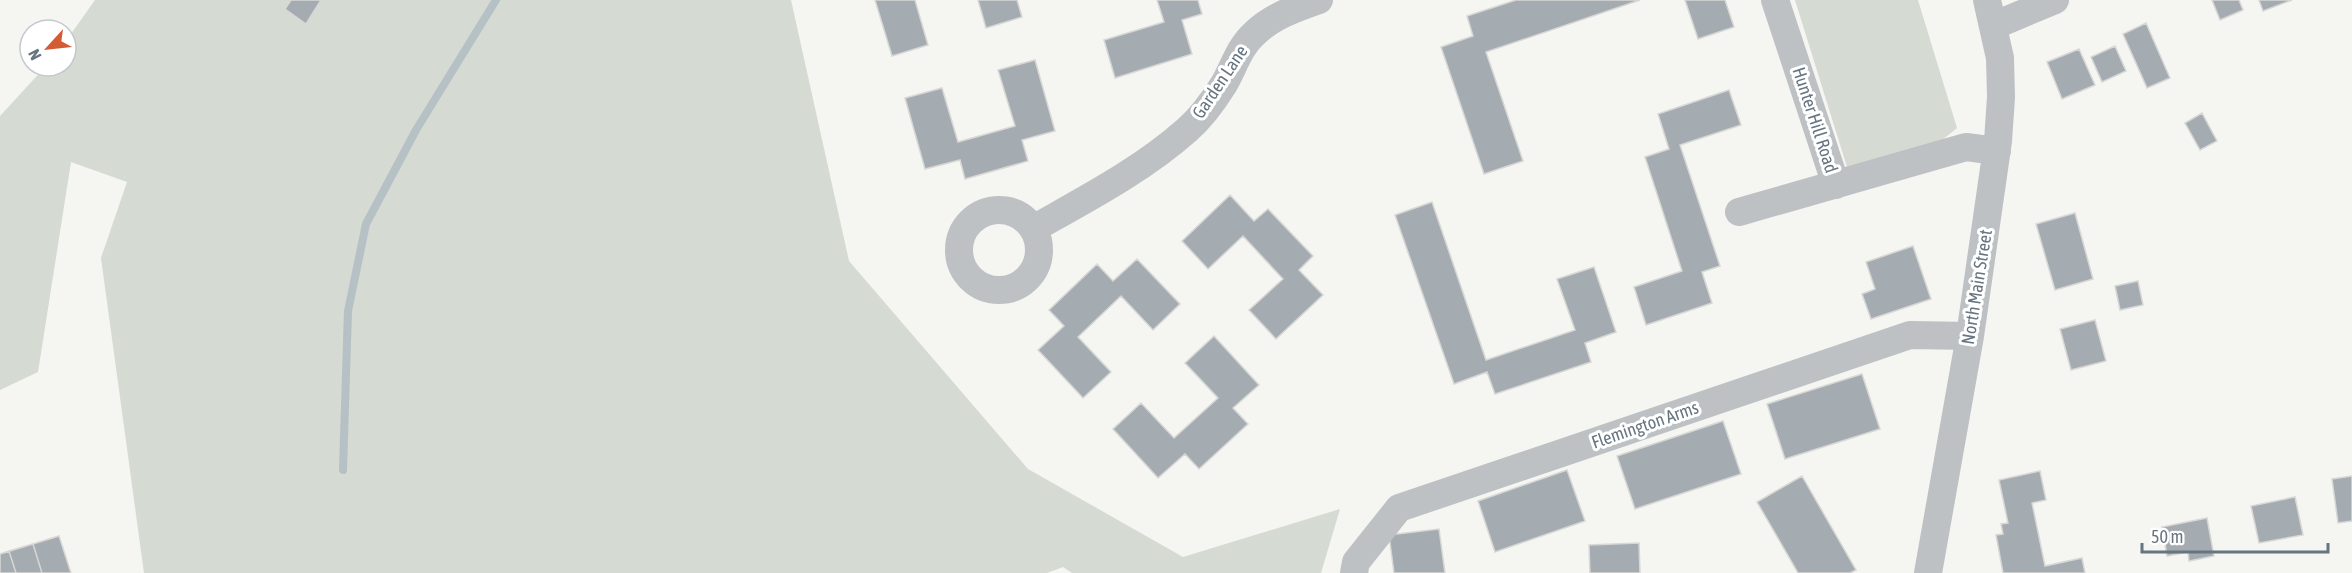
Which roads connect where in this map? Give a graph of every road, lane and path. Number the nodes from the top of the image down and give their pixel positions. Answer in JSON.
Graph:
{"nodes":[{"id":1,"x":1319,"y":0,"type":"edge"},
{"id":2,"x":1775,"y":0,"type":"edge"},
{"id":3,"x":2055,"y":0,"type":"edge"},
{"id":4,"x":1990,"y":13,"type":"edge"},
{"id":5,"x":1997,"y":150,"type":"junction"},
{"id":6,"x":1836,"y":185,"type":"junction"},
{"id":7,"x":1739,"y":212,"type":"dead end"},
{"id":8,"x":1033,"y":229,"type":"dead end"},
{"id":9,"x":1970,"y":336,"type":"junction"},
{"id":10,"x":1354,"y":573,"type":"edge"},
{"id":11,"x":1928,"y":573,"type":"edge"}],
"edges":[{"from":1,"to":8,"type":"street","name":"Garden Lane"},
{"from":2,"to":6,"type":"street","name":"Hunter Hill Road"},
{"from":3,"to":4,"type":"street"},
{"from":4,"to":5,"type":"street","name":"North Main Street"},
{"from":5,"to":6,"type":"street","name":"Hunter Hill Road"},
{"from":5,"to":9,"type":"street","name":"North Main Street"},
{"from":6,"to":7,"type":"street"},
{"from":9,"to":10,"type":"street","name":"Flemington Arms"},
{"from":9,"to":11,"type":"street","name":"North Main Street"}]}
